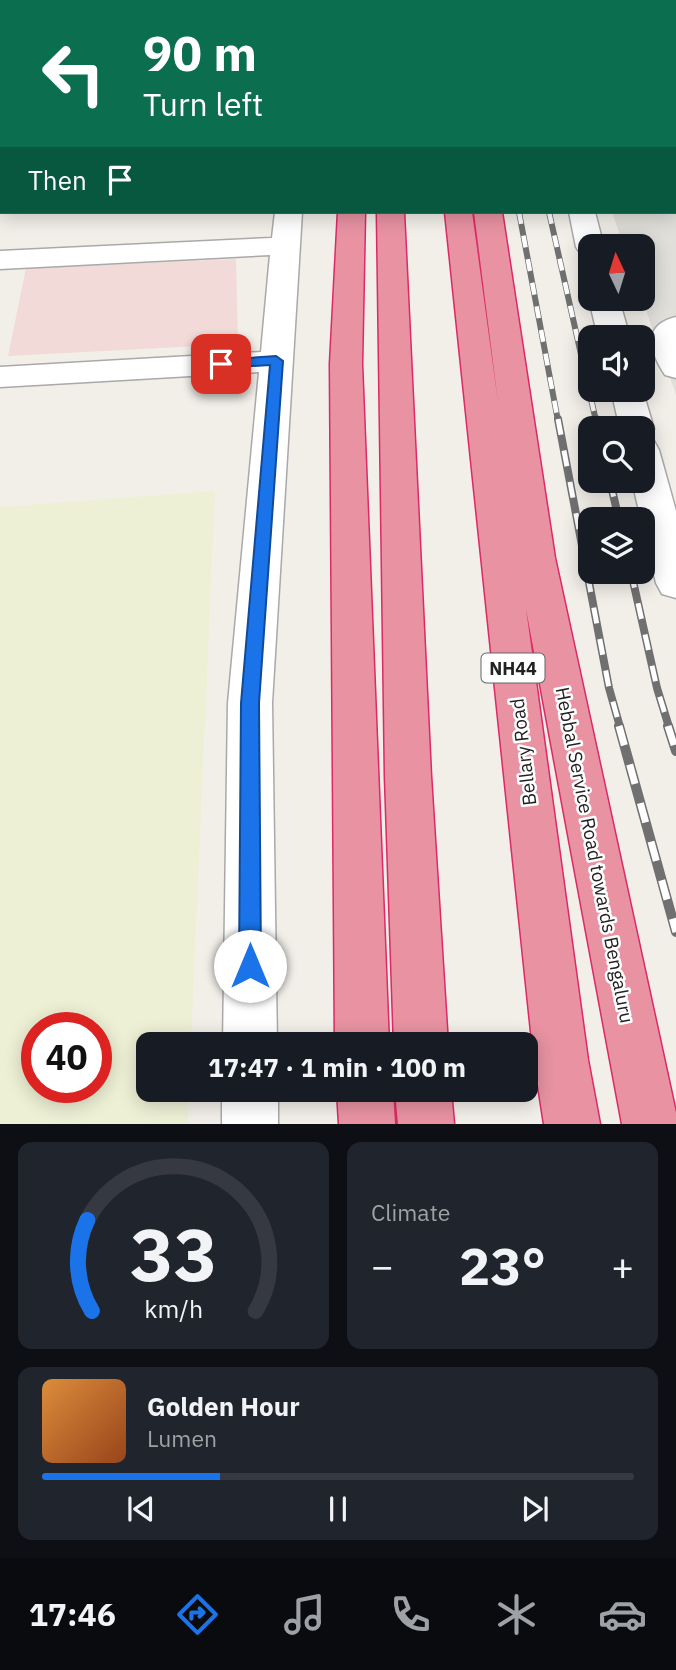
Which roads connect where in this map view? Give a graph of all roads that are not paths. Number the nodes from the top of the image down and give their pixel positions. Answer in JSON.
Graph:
{"nodes":[{"id":1,"x":351,"y":214,"type":"edge"},
{"id":2,"x":390,"y":214,"type":"edge"},
{"id":3,"x":458,"y":214,"type":"edge"},
{"id":4,"x":488,"y":214,"type":"edge"},
{"id":5,"x":582,"y":214,"type":"edge"},
{"id":6,"x":286,"y":229,"type":"edge"},
{"id":7,"x":587,"y":234,"type":"edge"},
{"id":8,"x":0,"y":261,"type":"edge"},
{"id":9,"x":676,"y":326,"type":"edge"},
{"id":10,"x":276,"y":361,"type":"junction"},
{"id":11,"x":676,"y":368,"type":"edge"},
{"id":12,"x":0,"y":377,"type":"edge"},
{"id":13,"x":653,"y":493,"type":"edge"},
{"id":14,"x":676,"y":583,"type":"edge"},
{"id":15,"x":250,"y":1032,"type":"edge"},
{"id":16,"x":362,"y":1032,"type":"edge"},
{"id":17,"x":420,"y":1032,"type":"edge"},
{"id":18,"x":250,"y":1102,"type":"edge"},
{"id":19,"x":366,"y":1102,"type":"edge"},
{"id":20,"x":424,"y":1102,"type":"edge"},
{"id":21,"x":250,"y":1124,"type":"edge"},
{"id":22,"x":367,"y":1124,"type":"edge"},
{"id":23,"x":426,"y":1124,"type":"edge"},
{"id":24,"x":572,"y":1124,"type":"edge"},
{"id":25,"x":650,"y":1124,"type":"edge"}],
"edges":[{"from":1,"to":16,"type":"highway"},
{"from":2,"to":17,"type":"highway"},
{"from":3,"to":24,"type":"highway","name":"Bellary Road","number":"NH44"},
{"from":4,"to":25,"type":"highway","name":"Hebbal Service Road towards Bengaluru"},
{"from":5,"to":7,"type":"street"},
{"from":6,"to":8,"type":"street"},
{"from":6,"to":10,"type":"street"},
{"from":9,"to":11,"type":"street"},
{"from":10,"to":12,"type":"street"},
{"from":10,"to":15,"type":"street"},
{"from":13,"to":14,"type":"street"},
{"from":18,"to":21,"type":"street"},
{"from":19,"to":22,"type":"highway"},
{"from":20,"to":23,"type":"highway"}]}
